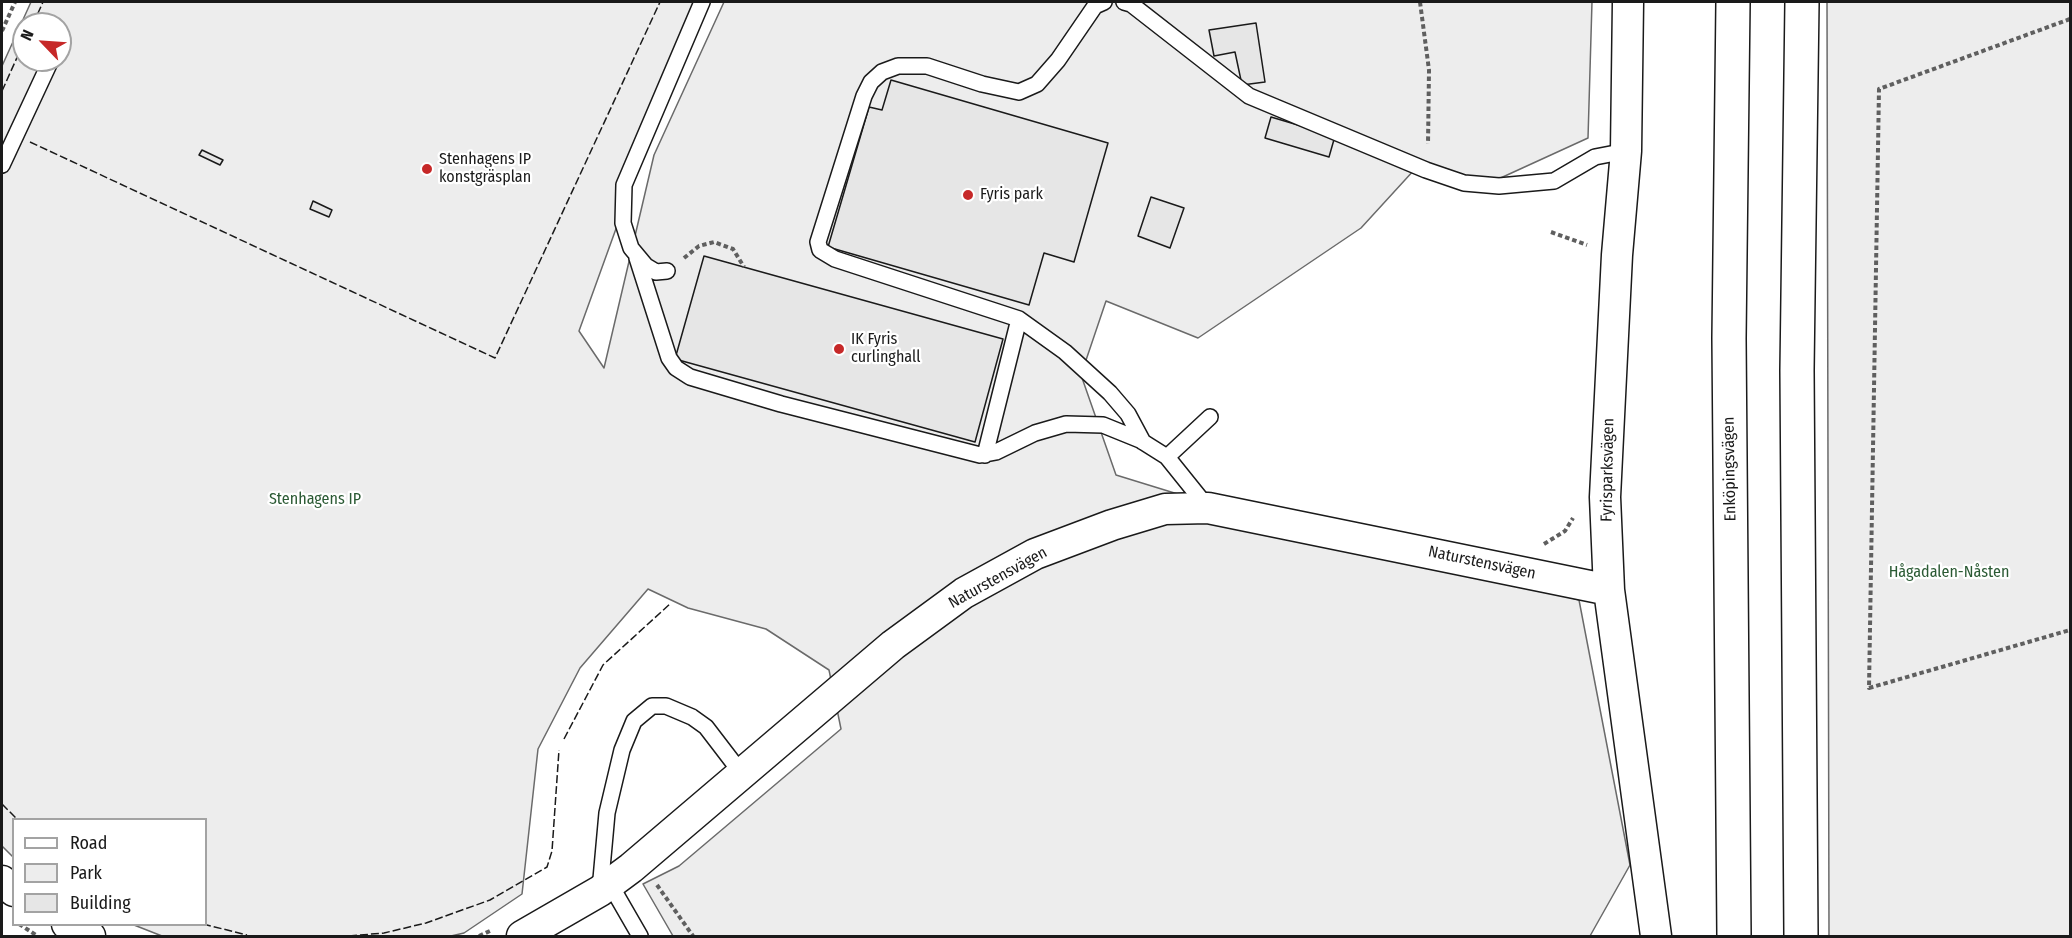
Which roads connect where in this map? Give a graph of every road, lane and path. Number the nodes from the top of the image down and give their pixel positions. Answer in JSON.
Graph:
{"nodes":[{"id":1,"x":15,"y":2,"type":"edge"},
{"id":2,"x":702,"y":2,"type":"edge"},
{"id":3,"x":1104,"y":2,"type":"edge"},
{"id":4,"x":1124,"y":2,"type":"edge"},
{"id":5,"x":1420,"y":2,"type":"edge"},
{"id":6,"x":1628,"y":2,"type":"edge"},
{"id":7,"x":1733,"y":2,"type":"edge"},
{"id":8,"x":1802,"y":2,"type":"edge"},
{"id":9,"x":2070,"y":19,"type":"edge"},
{"id":10,"x":2,"y":31,"type":"edge"},
{"id":11,"x":45,"y":72,"type":"edge"},
{"id":12,"x":1626,"y":151,"type":"junction"},
{"id":13,"x":2,"y":165,"type":"edge"},
{"id":14,"x":1426,"y":170,"type":"junction"},
{"id":15,"x":637,"y":258,"type":"junction"},
{"id":16,"x":744,"y":267,"type":"dead end"},
{"id":17,"x":667,"y":271,"type":"joint"},
{"id":18,"x":1019,"y":319,"type":"junction"},
{"id":19,"x":1210,"y":417,"type":"dead end"},
{"id":20,"x":1143,"y":442,"type":"junction"},
{"id":21,"x":985,"y":455,"type":"junction"},
{"id":22,"x":1167,"y":457,"type":"junction"},
{"id":23,"x":1208,"y":508,"type":"junction"},
{"id":24,"x":1606,"y":516,"type":"junction"},
{"id":25,"x":1536,"y":545,"type":"dead end"},
{"id":26,"x":1609,"y":590,"type":"junction"},
{"id":27,"x":2070,"y":630,"type":"edge"},
{"id":28,"x":742,"y":774,"type":"junction"},
{"id":29,"x":640,"y":861,"type":"junction"},
{"id":30,"x":605,"y":888,"type":"junction"},
{"id":31,"x":22,"y":926,"type":"edge"},
{"id":32,"x":72,"y":926,"type":"edge"},
{"id":33,"x":39,"y":936,"type":"edge"},
{"id":34,"x":90,"y":936,"type":"edge"},
{"id":35,"x":522,"y":936,"type":"edge"},
{"id":36,"x":640,"y":936,"type":"edge"},
{"id":37,"x":693,"y":936,"type":"edge"},
{"id":38,"x":1656,"y":936,"type":"edge"},
{"id":39,"x":1734,"y":936,"type":"edge"},
{"id":40,"x":1801,"y":936,"type":"edge"}],
"edges":[{"from":1,"to":10,"type":"path"},
{"from":2,"to":15,"type":"lane"},
{"from":3,"to":18,"type":"lane"},
{"from":4,"to":14,"type":"lane"},
{"from":5,"to":14,"type":"path"},
{"from":6,"to":12,"type":"street","name":"Fyrisparksvägen"},
{"from":7,"to":39,"type":"main road","name":"Enköpingsvägen"},
{"from":8,"to":40,"type":"main road"},
{"from":9,"to":27,"type":"path"},
{"from":11,"to":13,"type":"lane"},
{"from":12,"to":14,"type":"lane"},
{"from":12,"to":24,"type":"street","name":"Fyrisparksvägen"},
{"from":15,"to":17,"type":"lane"},
{"from":15,"to":21,"type":"lane"},
{"from":16,"to":17,"type":"path"},
{"from":18,"to":20,"type":"lane"},
{"from":18,"to":21,"type":"lane"},
{"from":19,"to":22,"type":"lane"},
{"from":20,"to":21,"type":"lane"},
{"from":20,"to":22,"type":"lane"},
{"from":22,"to":23,"type":"lane"},
{"from":23,"to":26,"type":"street","name":"Naturstensvägen"},
{"from":23,"to":28,"type":"street","name":"Naturstensvägen"},
{"from":24,"to":25,"type":"path"},
{"from":24,"to":26,"type":"street","name":"Fyrisparksvägen"},
{"from":26,"to":38,"type":"street","name":"Fyrisparksvägen"},
{"from":28,"to":29,"type":"street","name":"Naturstensvägen"},
{"from":28,"to":30,"type":"lane"},
{"from":29,"to":30,"type":"street","name":"Naturstensvägen"},
{"from":29,"to":37,"type":"path"},
{"from":30,"to":35,"type":"street","name":"Naturstensvägen"},
{"from":30,"to":36,"type":"lane"},
{"from":31,"to":33,"type":"path"},
{"from":32,"to":34,"type":"street"}]}
